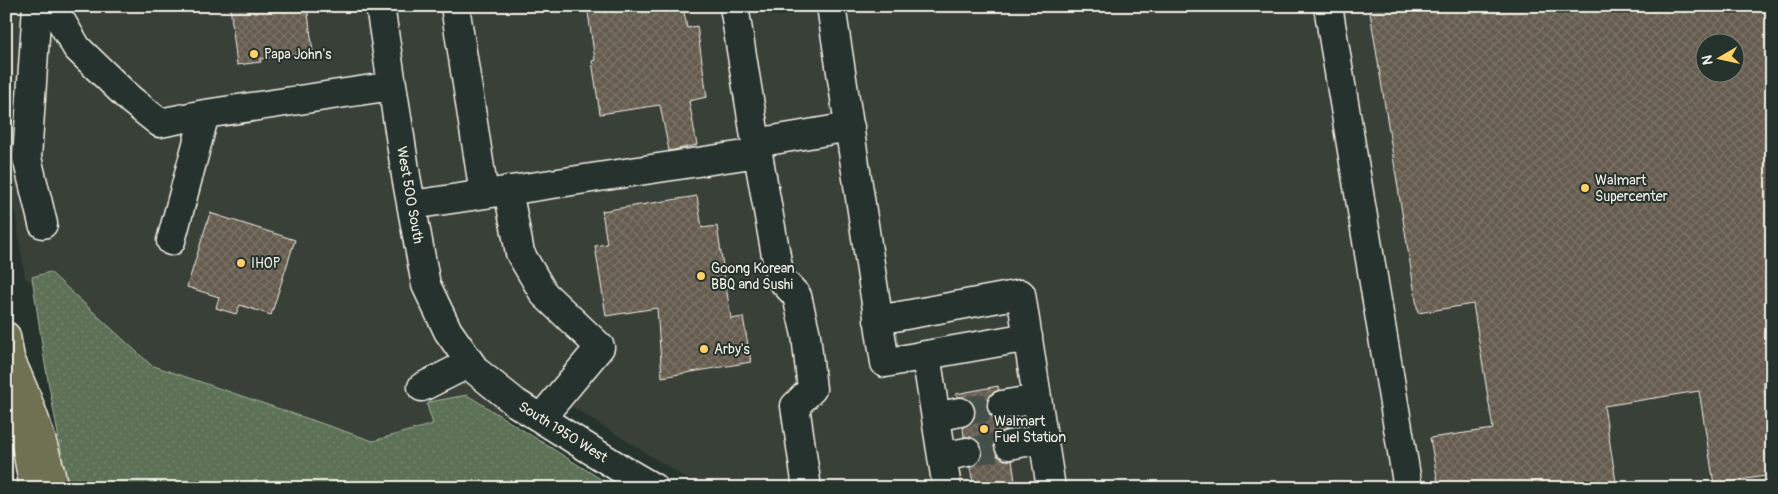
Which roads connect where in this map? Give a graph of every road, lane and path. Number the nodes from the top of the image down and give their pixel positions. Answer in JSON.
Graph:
{"nodes":[{"id":1,"x":37,"y":6,"type":"edge"},
{"id":2,"x":52,"y":6,"type":"edge"},
{"id":3,"x":380,"y":6,"type":"edge"},
{"id":4,"x":455,"y":6,"type":"edge"},
{"id":5,"x":734,"y":6,"type":"edge"},
{"id":6,"x":831,"y":6,"type":"edge"},
{"id":7,"x":1328,"y":6,"type":"edge"},
{"id":8,"x":392,"y":86,"type":"junction"},
{"id":9,"x":205,"y":114,"type":"junction"},
{"id":10,"x":850,"y":127,"type":"junction"},
{"id":11,"x":757,"y":148,"type":"junction"},
{"id":12,"x":496,"y":192,"type":"junction"},
{"id":13,"x":412,"y":205,"type":"junction"},
{"id":14,"x":43,"y":224,"type":"dead end"},
{"id":15,"x":171,"y":241,"type":"dead end"},
{"id":16,"x":878,"y":320,"type":"junction"},
{"id":17,"x":1028,"y":337,"type":"junction"},
{"id":18,"x":8,"y":349,"type":"edge"},
{"id":19,"x":926,"y":355,"type":"junction"},
{"id":20,"x":473,"y":367,"type":"junction"},
{"id":21,"x":422,"y":387,"type":"dead end"},
{"id":22,"x":1037,"y":399,"type":"junction"},
{"id":23,"x":1002,"y":405,"type":"tunnel mouth"},
{"id":24,"x":541,"y":418,"type":"junction"},
{"id":25,"x":1043,"y":439,"type":"junction"},
{"id":26,"x":1009,"y":445,"type":"tunnel mouth"},
{"id":27,"x":1045,"y":487,"type":"edge"},
{"id":28,"x":34,"y":488,"type":"edge"},
{"id":29,"x":54,"y":488,"type":"edge"},
{"id":30,"x":654,"y":488,"type":"edge"},
{"id":31,"x":807,"y":488,"type":"edge"},
{"id":32,"x":947,"y":488,"type":"edge"},
{"id":33,"x":1408,"y":488,"type":"edge"}],
"edges":[{"from":1,"to":14,"type":"street"},
{"from":2,"to":9,"type":"street"},
{"from":3,"to":8,"type":"street","name":"West 500 South"},
{"from":4,"to":12,"type":"street"},
{"from":5,"to":11,"type":"street"},
{"from":6,"to":10,"type":"street"},
{"from":7,"to":33,"type":"street"},
{"from":8,"to":9,"type":"street"},
{"from":8,"to":13,"type":"street","name":"West 500 South"},
{"from":9,"to":15,"type":"street"},
{"from":10,"to":11,"type":"street"},
{"from":10,"to":16,"type":"street"},
{"from":11,"to":12,"type":"street"},
{"from":11,"to":31,"type":"street"},
{"from":12,"to":13,"type":"street"},
{"from":12,"to":24,"type":"street"},
{"from":13,"to":20,"type":"street","name":"West 500 South"},
{"from":16,"to":17,"type":"street"},
{"from":16,"to":19,"type":"street"},
{"from":17,"to":19,"type":"street"},
{"from":17,"to":22,"type":"street"},
{"from":18,"to":28,"type":"main road"},
{"from":18,"to":29,"type":"main road"},
{"from":19,"to":32,"type":"street"},
{"from":20,"to":21,"type":"street"},
{"from":20,"to":24,"type":"street","name":"South 1950 West"},
{"from":22,"to":23,"type":"street"},
{"from":22,"to":25,"type":"street"},
{"from":24,"to":30,"type":"street","name":"South 1950 West"},
{"from":25,"to":26,"type":"street"},
{"from":25,"to":27,"type":"street"}]}
